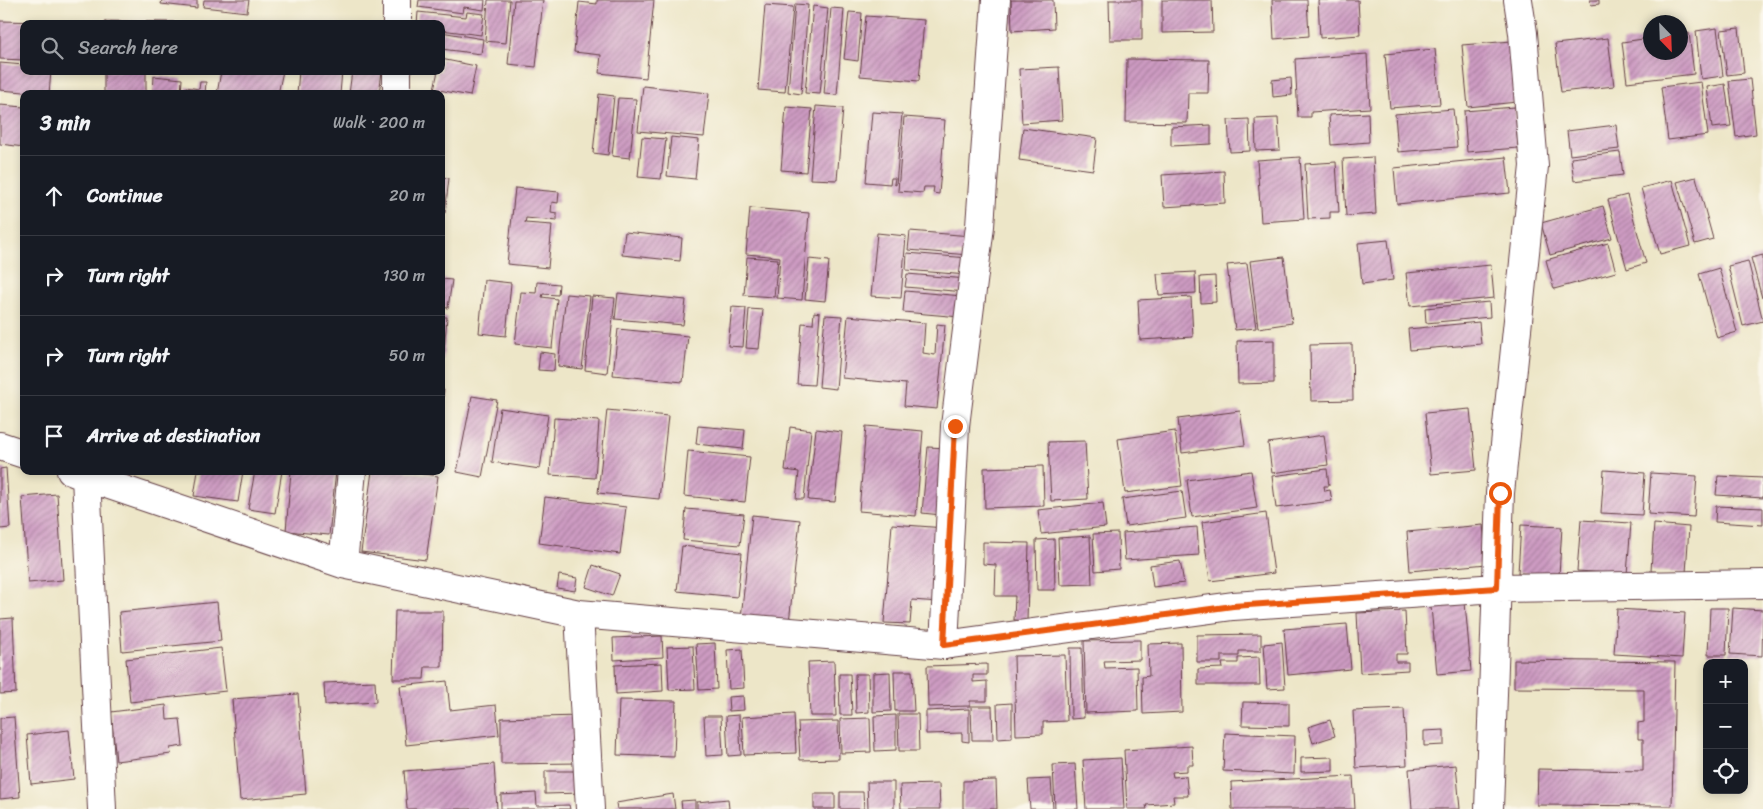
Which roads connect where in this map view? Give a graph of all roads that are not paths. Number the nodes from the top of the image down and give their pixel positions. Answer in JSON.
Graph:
{"nodes":[{"id":1,"x":397,"y":0,"type":"edge"},
{"id":2,"x":996,"y":0,"type":"edge"},
{"id":3,"x":1518,"y":0,"type":"edge"},
{"id":4,"x":397,"y":20,"type":"edge"},
{"id":5,"x":397,"y":75,"type":"edge"},
{"id":6,"x":397,"y":90,"type":"edge"},
{"id":7,"x":0,"y":446,"type":"edge"},
{"id":8,"x":20,"y":453,"type":"edge"},
{"id":9,"x":78,"y":475,"type":"edge"},
{"id":10,"x":81,"y":475,"type":"edge"},
{"id":11,"x":352,"y":475,"type":"edge"},
{"id":12,"x":342,"y":564,"type":"junction"},
{"id":13,"x":1763,"y":584,"type":"edge"},
{"id":14,"x":1497,"y":588,"type":"junction"},
{"id":15,"x":579,"y":614,"type":"junction"},
{"id":16,"x":944,"y":645,"type":"junction"},
{"id":17,"x":102,"y":809,"type":"edge"},
{"id":18,"x":590,"y":809,"type":"edge"},
{"id":19,"x":1489,"y":809,"type":"edge"}],
"edges":[{"from":1,"to":4,"type":"street"},
{"from":2,"to":16,"type":"street"},
{"from":3,"to":14,"type":"street"},
{"from":5,"to":6,"type":"street"},
{"from":7,"to":8,"type":"street"},
{"from":9,"to":17,"type":"street"},
{"from":10,"to":12,"type":"street"},
{"from":11,"to":12,"type":"street"},
{"from":12,"to":15,"type":"street"},
{"from":13,"to":14,"type":"street"},
{"from":14,"to":16,"type":"street"},
{"from":14,"to":19,"type":"street"},
{"from":15,"to":16,"type":"street"},
{"from":15,"to":18,"type":"street"}]}
